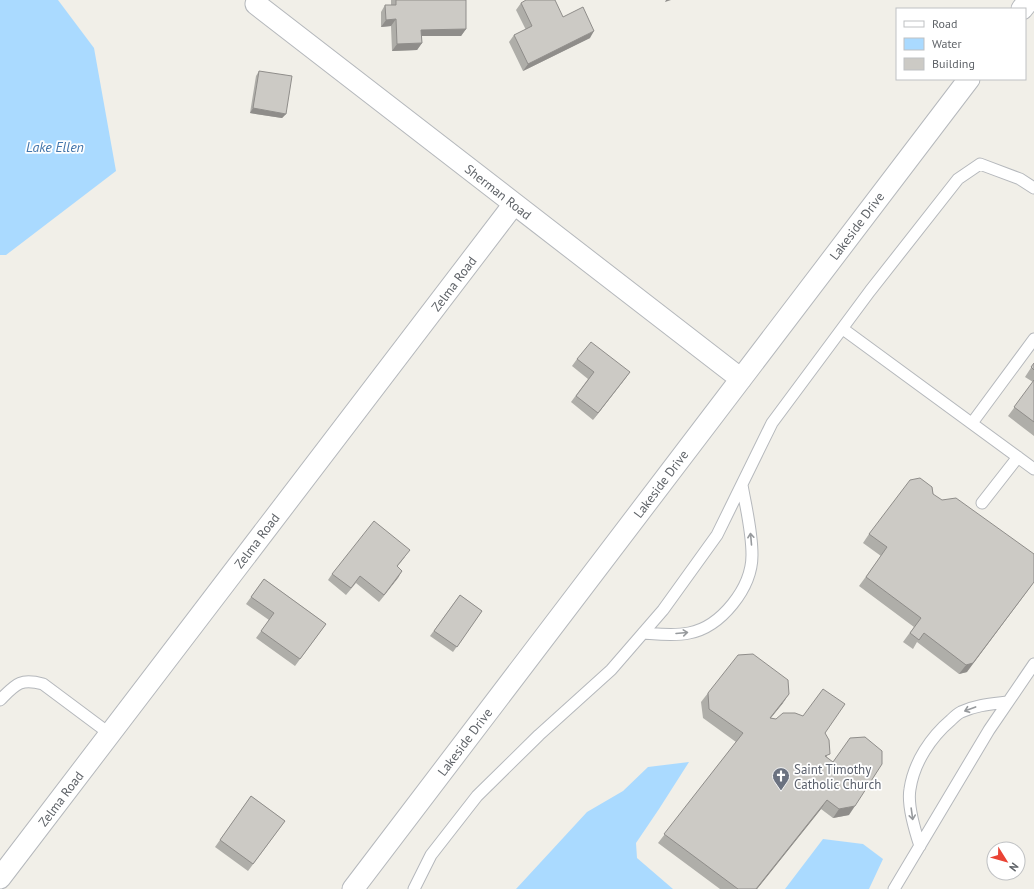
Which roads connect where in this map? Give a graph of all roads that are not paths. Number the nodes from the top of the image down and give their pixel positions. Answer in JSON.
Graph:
{"nodes":[{"id":1,"x":1029,"y":0,"type":"edge"},
{"id":2,"x":256,"y":4,"type":"dead end"},
{"id":3,"x":1023,"y":8,"type":"edge"},
{"id":4,"x":968,"y":80,"type":"edge"},
{"id":5,"x":1034,"y":188,"type":"edge"},
{"id":6,"x":514,"y":204,"type":"junction"},
{"id":7,"x":843,"y":329,"type":"junction"},
{"id":8,"x":1034,"y":339,"type":"edge"},
{"id":9,"x":740,"y":380,"type":"junction"},
{"id":10,"x":972,"y":423,"type":"junction"},
{"id":11,"x":1018,"y":457,"type":"junction"},
{"id":12,"x":1034,"y":469,"type":"edge"},
{"id":13,"x":742,"y":485,"type":"junction"},
{"id":14,"x":982,"y":503,"type":"dead end"},
{"id":15,"x":643,"y":633,"type":"junction"},
{"id":16,"x":1034,"y":664,"type":"edge"},
{"id":17,"x":0,"y":700,"type":"edge"},
{"id":18,"x":1008,"y":702,"type":"junction"},
{"id":19,"x":110,"y":734,"type":"junction"},
{"id":20,"x":920,"y":846,"type":"junction"},
{"id":21,"x":0,"y":878,"type":"edge"},
{"id":22,"x":353,"y":889,"type":"edge"},
{"id":23,"x":414,"y":889,"type":"edge"},
{"id":24,"x":894,"y":889,"type":"edge"}],
"edges":[{"from":1,"to":3,"type":"street"},
{"from":2,"to":6,"type":"street","name":"Sherman Road"},
{"from":4,"to":9,"type":"street","name":"Lakeside Drive"},
{"from":5,"to":7,"type":"lane"},
{"from":6,"to":9,"type":"street","name":"Sherman Road"},
{"from":6,"to":19,"type":"street","name":"Zelma Road"},
{"from":7,"to":10,"type":"lane"},
{"from":7,"to":13,"type":"lane"},
{"from":8,"to":10,"type":"lane"},
{"from":9,"to":22,"type":"street","name":"Lakeside Drive"},
{"from":10,"to":11,"type":"lane"},
{"from":11,"to":12,"type":"lane"},
{"from":11,"to":14,"type":"lane"},
{"from":13,"to":15,"type":"lane"},
{"from":15,"to":13,"type":"lane","one_way":true},
{"from":15,"to":23,"type":"lane"},
{"from":16,"to":18,"type":"lane"},
{"from":17,"to":19,"type":"lane"},
{"from":18,"to":20,"type":"lane"},
{"from":18,"to":20,"type":"lane","one_way":true},
{"from":19,"to":21,"type":"street","name":"Zelma Road"},
{"from":20,"to":24,"type":"lane"}]}
